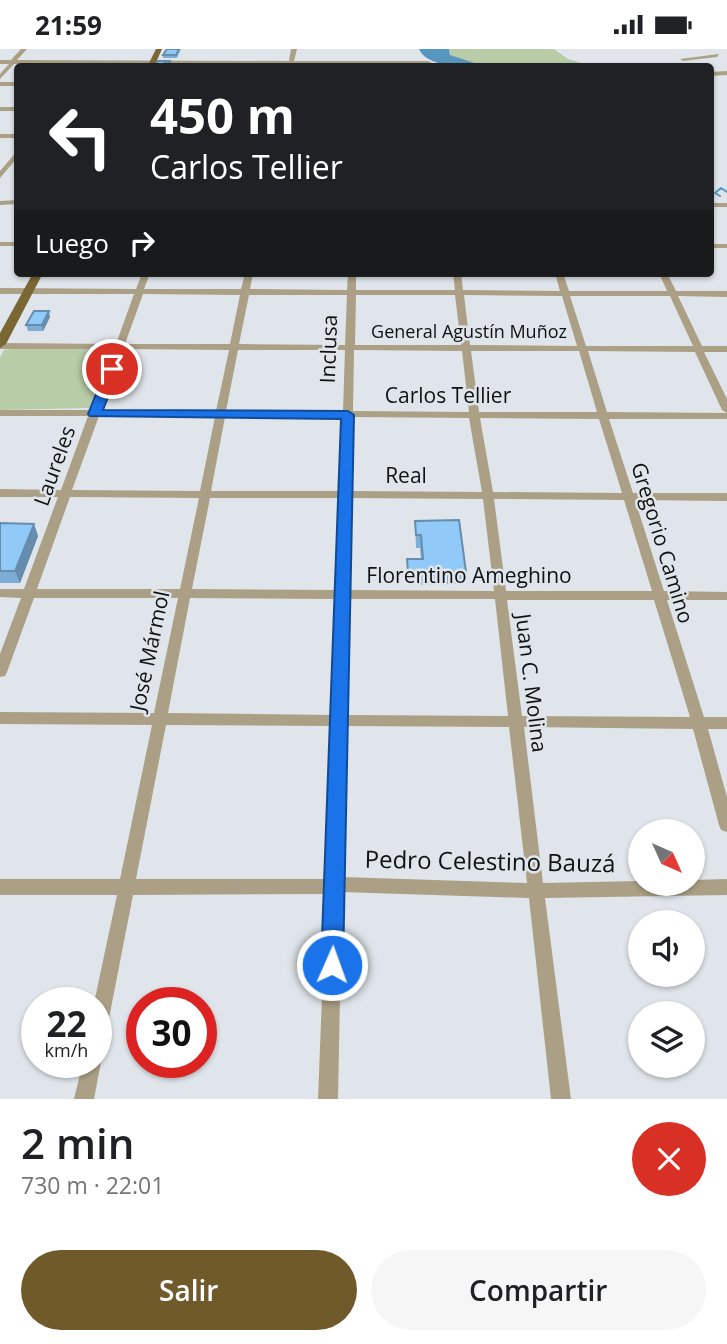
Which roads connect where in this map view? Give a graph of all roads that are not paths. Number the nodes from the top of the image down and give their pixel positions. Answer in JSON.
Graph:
{"nodes":[{"id":1,"x":24,"y":49,"type":"edge"},
{"id":2,"x":708,"y":49,"type":"edge"},
{"id":3,"x":86,"y":56,"type":"dead end"},
{"id":4,"x":681,"y":57,"type":"joint"},
{"id":5,"x":0,"y":62,"type":"edge"},
{"id":6,"x":13,"y":62,"type":"junction"},
{"id":7,"x":223,"y":62,"type":"edge"},
{"id":8,"x":359,"y":62,"type":"edge"},
{"id":9,"x":46,"y":63,"type":"edge"},
{"id":10,"x":80,"y":63,"type":"edge"},
{"id":11,"x":187,"y":63,"type":"edge"},
{"id":12,"x":246,"y":63,"type":"edge"},
{"id":13,"x":336,"y":63,"type":"edge"},
{"id":14,"x":428,"y":63,"type":"edge"},
{"id":15,"x":688,"y":63,"type":"edge"},
{"id":16,"x":0,"y":77,"type":"edge"},
{"id":17,"x":3,"y":167,"type":"edge"},
{"id":18,"x":0,"y":176,"type":"edge"},
{"id":19,"x":36,"y":277,"type":"edge"},
{"id":20,"x":145,"y":277,"type":"edge"},
{"id":21,"x":249,"y":277,"type":"edge"},
{"id":22,"x":352,"y":277,"type":"edge"},
{"id":23,"x":458,"y":277,"type":"edge"},
{"id":24,"x":560,"y":277,"type":"edge"},
{"id":25,"x":665,"y":277,"type":"edge"},
{"id":26,"x":0,"y":291,"type":"edge"},
{"id":27,"x":28,"y":291,"type":"junction"},
{"id":28,"x":139,"y":292,"type":"junction"},
{"id":29,"x":247,"y":292,"type":"junction"},
{"id":30,"x":352,"y":292,"type":"junction"},
{"id":31,"x":460,"y":292,"type":"junction"},
{"id":32,"x":565,"y":293,"type":"junction"},
{"id":33,"x":672,"y":294,"type":"junction"},
{"id":34,"x":727,"y":294,"type":"edge"},
{"id":35,"x":0,"y":345,"type":"edge"},
{"id":36,"x":121,"y":347,"type":"junction"},
{"id":37,"x":235,"y":347,"type":"junction"},
{"id":38,"x":350,"y":348,"type":"junction"},
{"id":39,"x":467,"y":348,"type":"junction"},
{"id":40,"x":583,"y":349,"type":"junction"},
{"id":41,"x":698,"y":349,"type":"junction"},
{"id":42,"x":727,"y":349,"type":"edge"},
{"id":43,"x":727,"y":410,"type":"edge"},
{"id":44,"x":0,"y":413,"type":"edge"},
{"id":45,"x":95,"y":414,"type":"junction"},
{"id":46,"x":220,"y":414,"type":"junction"},
{"id":47,"x":348,"y":415,"type":"junction"},
{"id":48,"x":475,"y":415,"type":"junction"},
{"id":49,"x":602,"y":415,"type":"junction"},
{"id":50,"x":727,"y":416,"type":"edge"},
{"id":51,"x":0,"y":493,"type":"edge"},
{"id":52,"x":66,"y":493,"type":"junction"},
{"id":53,"x":205,"y":494,"type":"junction"},
{"id":54,"x":345,"y":495,"type":"junction"},
{"id":55,"x":487,"y":495,"type":"junction"},
{"id":56,"x":628,"y":496,"type":"junction"},
{"id":57,"x":727,"y":497,"type":"edge"},
{"id":58,"x":0,"y":593,"type":"edge"},
{"id":59,"x":31,"y":593,"type":"junction"},
{"id":60,"x":186,"y":593,"type":"junction"},
{"id":61,"x":342,"y":594,"type":"junction"},
{"id":62,"x":499,"y":595,"type":"junction"},
{"id":63,"x":659,"y":596,"type":"junction"},
{"id":64,"x":727,"y":596,"type":"edge"},
{"id":65,"x":0,"y":672,"type":"edge"},
{"id":66,"x":0,"y":718,"type":"edge"},
{"id":67,"x":159,"y":718,"type":"junction"},
{"id":68,"x":338,"y":722,"type":"junction"},
{"id":69,"x":515,"y":722,"type":"junction"},
{"id":70,"x":699,"y":723,"type":"junction"},
{"id":71,"x":727,"y":723,"type":"edge"},
{"id":72,"x":727,"y":825,"type":"edge"},
{"id":73,"x":334,"y":885,"type":"junction"},
{"id":74,"x":127,"y":886,"type":"junction"},
{"id":75,"x":0,"y":887,"type":"edge"},
{"id":76,"x":727,"y":887,"type":"edge"},
{"id":77,"x":535,"y":891,"type":"junction"},
{"id":78,"x":107,"y":987,"type":"edge"},
{"id":79,"x":89,"y":1078,"type":"edge"},
{"id":80,"x":84,"y":1099,"type":"edge"},
{"id":81,"x":328,"y":1099,"type":"edge"},
{"id":82,"x":561,"y":1099,"type":"edge"}],
"edges":[{"from":1,"to":6,"type":"street"},
{"from":2,"to":4,"type":"street"},
{"from":3,"to":10,"type":"street"},
{"from":4,"to":15,"type":"street"},
{"from":5,"to":6,"type":"street"},
{"from":6,"to":9,"type":"street"},
{"from":6,"to":16,"type":"street"},
{"from":7,"to":11,"type":"street"},
{"from":7,"to":12,"type":"street"},
{"from":8,"to":13,"type":"street"},
{"from":8,"to":14,"type":"street"},
{"from":17,"to":18,"type":"street"},
{"from":19,"to":27,"type":"main road"},
{"from":20,"to":28,"type":"street","name":"Laureles"},
{"from":21,"to":29,"type":"street","name":"José Mármol"},
{"from":22,"to":30,"type":"street","name":"Inclusa"},
{"from":23,"to":31,"type":"street","name":"Juan C. Molina"},
{"from":24,"to":32,"type":"street","name":"Gregorio Camino"},
{"from":25,"to":33,"type":"street"},
{"from":26,"to":27,"type":"street"},
{"from":27,"to":28,"type":"street"},
{"from":27,"to":35,"type":"main road"},
{"from":28,"to":29,"type":"street"},
{"from":28,"to":36,"type":"street","name":"Laureles"},
{"from":29,"to":30,"type":"street"},
{"from":29,"to":37,"type":"street","name":"José Mármol"},
{"from":30,"to":31,"type":"street"},
{"from":30,"to":38,"type":"street","name":"Inclusa"},
{"from":31,"to":32,"type":"street"},
{"from":31,"to":39,"type":"street","name":"Juan C. Molina"},
{"from":32,"to":33,"type":"street"},
{"from":32,"to":40,"type":"street","name":"Gregorio Camino"},
{"from":33,"to":34,"type":"street"},
{"from":33,"to":41,"type":"street"},
{"from":35,"to":36,"type":"street","name":"General Agustín Muñoz"},
{"from":36,"to":37,"type":"street","name":"General Agustín Muñoz"},
{"from":36,"to":45,"type":"street","name":"Laureles"},
{"from":37,"to":38,"type":"street","name":"General Agustín Muñoz"},
{"from":37,"to":46,"type":"street","name":"José Mármol"},
{"from":38,"to":39,"type":"street","name":"General Agustín Muñoz"},
{"from":38,"to":47,"type":"street","name":"Inclusa"},
{"from":39,"to":40,"type":"street","name":"General Agustín Muñoz"},
{"from":39,"to":48,"type":"street","name":"Juan C. Molina"},
{"from":40,"to":41,"type":"street","name":"General Agustín Muñoz"},
{"from":40,"to":49,"type":"street","name":"Gregorio Camino"},
{"from":41,"to":42,"type":"street","name":"General Agustín Muñoz"},
{"from":41,"to":43,"type":"street"},
{"from":44,"to":45,"type":"street","name":"Carlos Tellier"},
{"from":45,"to":46,"type":"street","name":"Carlos Tellier"},
{"from":45,"to":52,"type":"street","name":"Laureles"},
{"from":46,"to":47,"type":"street","name":"Carlos Tellier"},
{"from":46,"to":53,"type":"street","name":"José Mármol"},
{"from":47,"to":48,"type":"street","name":"Carlos Tellier"},
{"from":47,"to":54,"type":"street","name":"Inclusa"},
{"from":48,"to":49,"type":"street","name":"Carlos Tellier"},
{"from":48,"to":55,"type":"street","name":"Juan C. Molina"},
{"from":49,"to":50,"type":"street","name":"Carlos Tellier"},
{"from":49,"to":56,"type":"street","name":"Gregorio Camino"},
{"from":51,"to":52,"type":"street","name":"Real"},
{"from":52,"to":53,"type":"street","name":"Real"},
{"from":52,"to":59,"type":"street","name":"Laureles"},
{"from":53,"to":54,"type":"street","name":"Real"},
{"from":53,"to":60,"type":"street","name":"José Mármol"},
{"from":54,"to":55,"type":"street","name":"Real"},
{"from":54,"to":61,"type":"street","name":"Inclusa"},
{"from":55,"to":56,"type":"street","name":"Real"},
{"from":55,"to":62,"type":"street","name":"Juan C. Molina"},
{"from":56,"to":57,"type":"street","name":"Real"},
{"from":56,"to":63,"type":"street","name":"Gregorio Camino"},
{"from":58,"to":59,"type":"street","name":"Florentino Ameghino"},
{"from":59,"to":60,"type":"street","name":"Florentino Ameghino"},
{"from":59,"to":65,"type":"street","name":"Laureles"},
{"from":60,"to":61,"type":"street","name":"Florentino Ameghino"},
{"from":60,"to":67,"type":"street","name":"José Mármol"},
{"from":61,"to":62,"type":"street","name":"Florentino Ameghino"},
{"from":61,"to":68,"type":"street","name":"Inclusa"},
{"from":62,"to":63,"type":"street","name":"Florentino Ameghino"},
{"from":62,"to":69,"type":"street","name":"Juan C. Molina"},
{"from":63,"to":64,"type":"street","name":"Florentino Ameghino"},
{"from":63,"to":70,"type":"street","name":"Gregorio Camino"},
{"from":66,"to":67,"type":"street"},
{"from":67,"to":68,"type":"street"},
{"from":67,"to":74,"type":"street","name":"José Mármol"},
{"from":68,"to":69,"type":"street"},
{"from":68,"to":73,"type":"street","name":"Inclusa"},
{"from":69,"to":70,"type":"street"},
{"from":69,"to":77,"type":"street","name":"Juan C. Molina"},
{"from":70,"to":71,"type":"street"},
{"from":70,"to":72,"type":"street","name":"Gregorio Camino"},
{"from":73,"to":74,"type":"street","name":"Pedro Celestino Bauzá"},
{"from":73,"to":77,"type":"street","name":"Pedro Celestino Bauzá"},
{"from":73,"to":81,"type":"street","name":"Inclusa"},
{"from":74,"to":75,"type":"street","name":"Pedro Celestino Bauzá"},
{"from":74,"to":78,"type":"street","name":"José Mármol"},
{"from":76,"to":77,"type":"street","name":"Pedro Celestino Bauzá"},
{"from":77,"to":82,"type":"street","name":"Juan C. Molina"},
{"from":79,"to":80,"type":"street"}]}
